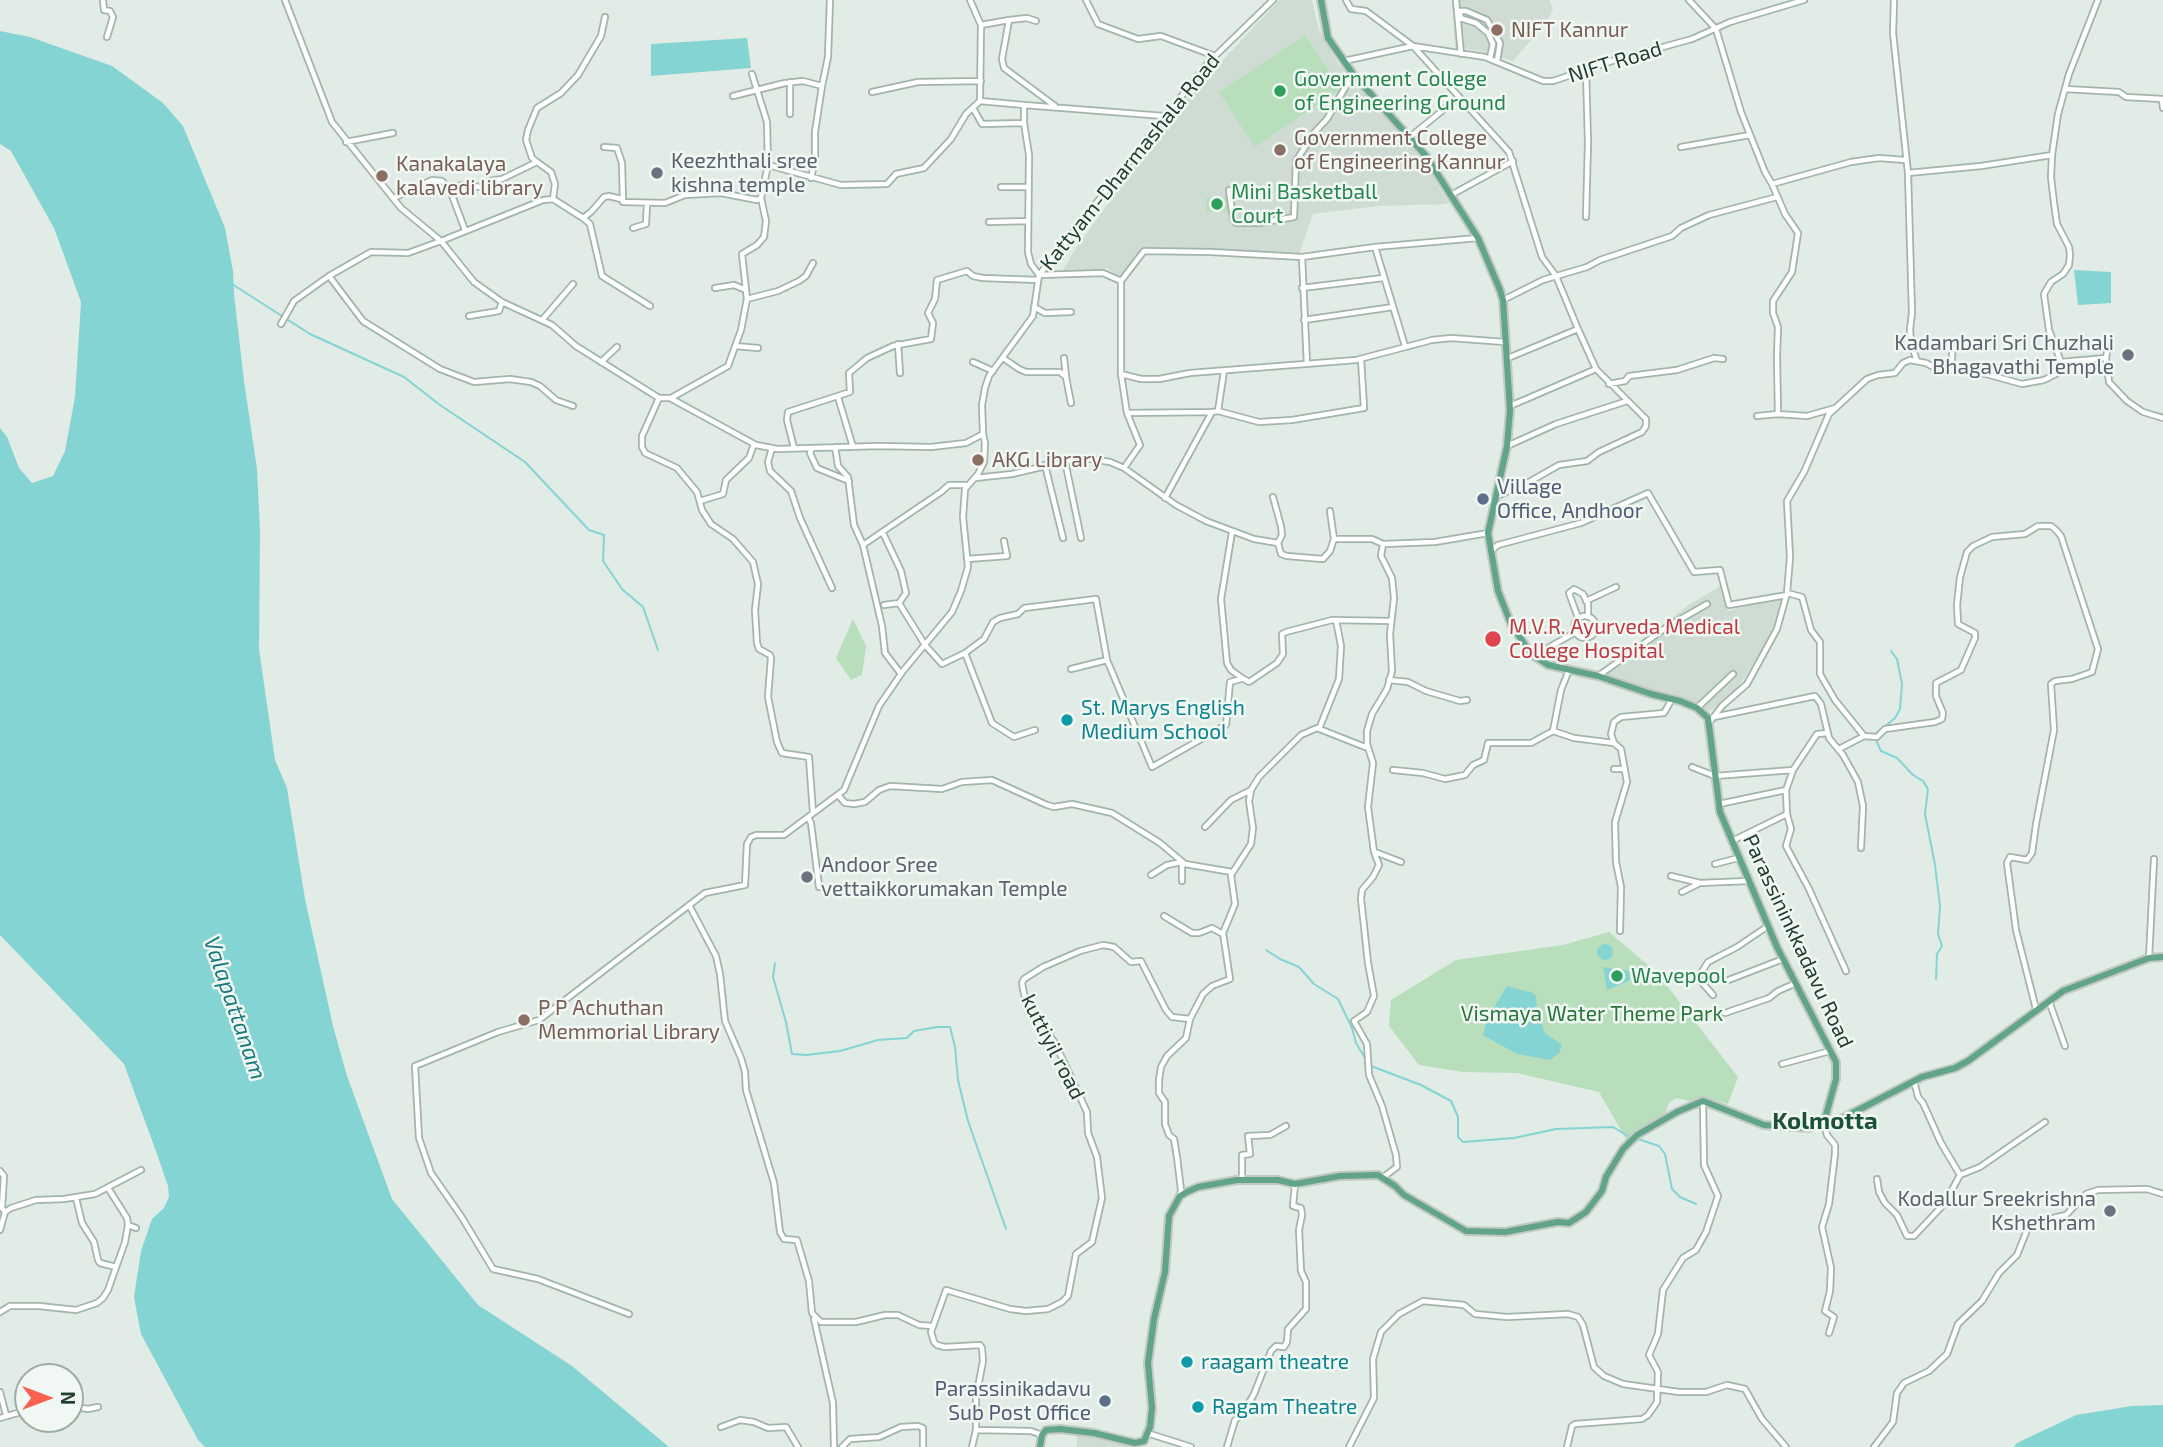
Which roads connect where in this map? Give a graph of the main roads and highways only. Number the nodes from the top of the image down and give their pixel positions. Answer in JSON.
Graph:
{"nodes":[{"id":1,"x":1321,"y":0,"type":"edge"},
{"id":2,"x":2163,"y":957,"type":"edge"},
{"id":3,"x":1824,"y":1122,"type":"junction"},
{"id":4,"x":1143,"y":1444,"type":"edge"},
{"id":5,"x":1040,"y":1447,"type":"edge"}],
"edges":[{"from":1,"to":3,"type":"main road","name":"Parassininkkadavu Road"},
{"from":2,"to":3,"type":"main road"},
{"from":3,"to":4,"type":"main road"},
{"from":4,"to":5,"type":"main road"}]}
